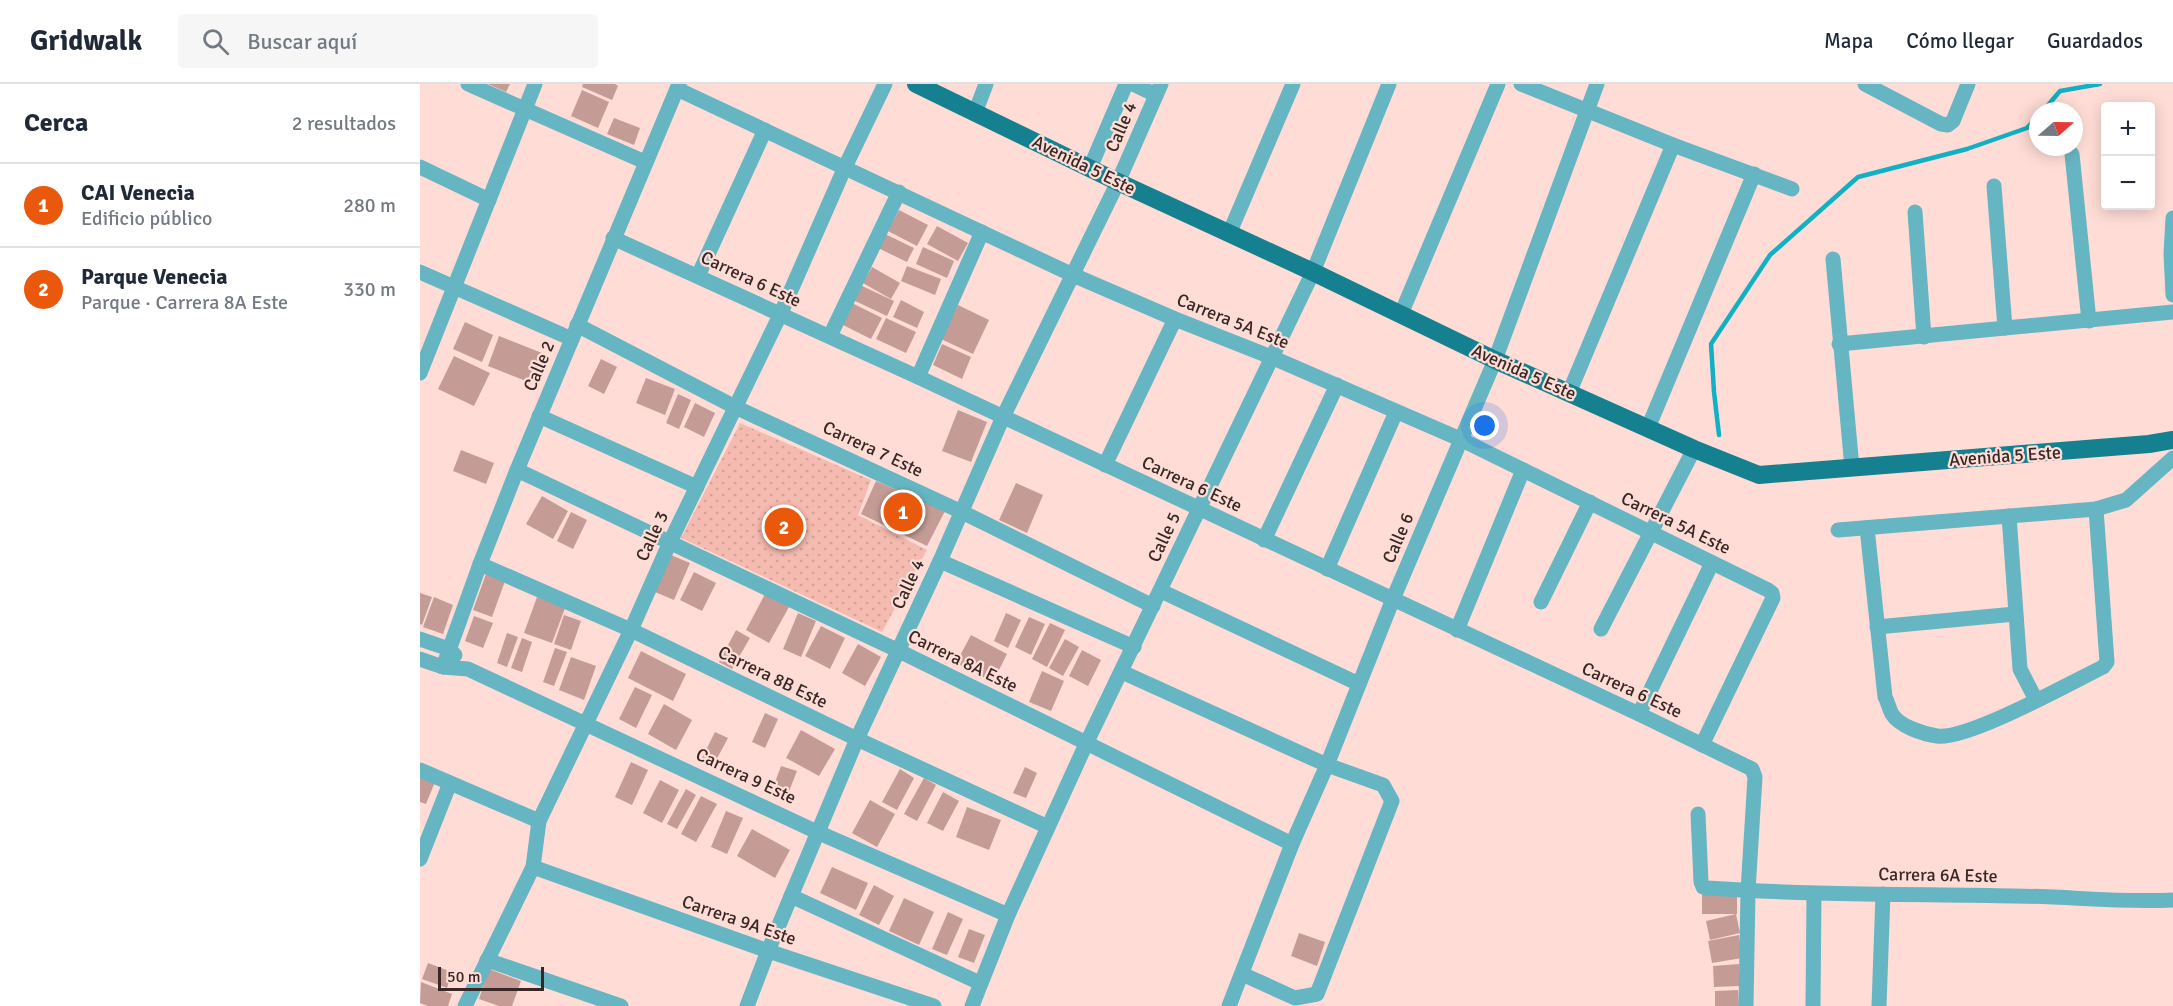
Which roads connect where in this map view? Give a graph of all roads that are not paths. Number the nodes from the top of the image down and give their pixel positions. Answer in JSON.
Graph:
{"nodes":[{"id":1,"x":468,"y":84,"type":"edge"},
{"id":2,"x":535,"y":84,"type":"edge"},
{"id":3,"x":885,"y":84,"type":"edge"},
{"id":4,"x":916,"y":84,"type":"edge"},
{"id":5,"x":986,"y":84,"type":"edge"},
{"id":6,"x":1126,"y":84,"type":"edge"},
{"id":7,"x":1132,"y":84,"type":"edge"},
{"id":8,"x":1293,"y":84,"type":"edge"},
{"id":9,"x":1389,"y":84,"type":"edge"},
{"id":10,"x":1498,"y":84,"type":"edge"},
{"id":11,"x":1521,"y":84,"type":"edge"},
{"id":12,"x":1597,"y":84,"type":"edge"},
{"id":13,"x":1865,"y":84,"type":"edge"},
{"id":14,"x":1968,"y":84,"type":"edge"},
{"id":15,"x":678,"y":86,"type":"edge"},
{"id":16,"x":1158,"y":90,"type":"edge"},
{"id":17,"x":525,"y":111,"type":"junction"},
{"id":18,"x":1587,"y":111,"type":"junction"},
{"id":19,"x":975,"y":113,"type":"junction"},
{"id":20,"x":765,"y":130,"type":"junction"},
{"id":21,"x":1673,"y":145,"type":"junction"},
{"id":22,"x":2072,"y":156,"type":"edge"},
{"id":23,"x":645,"y":162,"type":"junction"},
{"id":24,"x":420,"y":167,"type":"edge"},
{"id":25,"x":845,"y":167,"type":"junction"},
{"id":26,"x":1090,"y":168,"type":"junction"},
{"id":27,"x":1754,"y":174,"type":"junction"},
{"id":28,"x":1119,"y":182,"type":"junction"},
{"id":29,"x":1995,"y":186,"type":"dead end"},
{"id":30,"x":1792,"y":189,"type":"dead end"},
{"id":31,"x":899,"y":192,"type":"junction"},
{"id":32,"x":489,"y":200,"type":"junction"},
{"id":33,"x":1915,"y":212,"type":"dead end"},
{"id":34,"x":2173,"y":218,"type":"edge"},
{"id":35,"x":982,"y":232,"type":"junction"},
{"id":36,"x":1229,"y":234,"type":"junction"},
{"id":37,"x":614,"y":238,"type":"junction"},
{"id":38,"x":1833,"y":259,"type":"dead end"},
{"id":39,"x":420,"y":272,"type":"edge"},
{"id":40,"x":1313,"y":272,"type":"junction"},
{"id":41,"x":1074,"y":275,"type":"junction"},
{"id":42,"x":698,"y":276,"type":"junction"},
{"id":43,"x":454,"y":288,"type":"junction"},
{"id":44,"x":2173,"y":296,"type":"edge"},
{"id":45,"x":2173,"y":312,"type":"edge"},
{"id":46,"x":781,"y":314,"type":"junction"},
{"id":47,"x":1401,"y":314,"type":"junction"},
{"id":48,"x":1175,"y":320,"type":"junction"},
{"id":49,"x":2089,"y":321,"type":"junction"},
{"id":50,"x":2005,"y":328,"type":"junction"},
{"id":51,"x":575,"y":332,"type":"junction"},
{"id":52,"x":830,"y":336,"type":"junction"},
{"id":53,"x":1924,"y":337,"type":"junction"},
{"id":54,"x":1839,"y":344,"type":"junction"},
{"id":55,"x":1272,"y":357,"type":"junction"},
{"id":56,"x":1495,"y":360,"type":"junction"},
{"id":57,"x":420,"y":373,"type":"edge"},
{"id":58,"x":918,"y":377,"type":"junction"},
{"id":59,"x":1337,"y":385,"type":"junction"},
{"id":60,"x":1569,"y":393,"type":"junction"},
{"id":61,"x":735,"y":407,"type":"junction"},
{"id":62,"x":1396,"y":412,"type":"junction"},
{"id":63,"x":540,"y":416,"type":"junction"},
{"id":64,"x":1003,"y":417,"type":"junction"},
{"id":65,"x":1648,"y":428,"type":"junction"},
{"id":66,"x":1460,"y":439,"type":"junction"},
{"id":67,"x":2173,"y":440,"type":"edge"},
{"id":68,"x":1694,"y":449,"type":"junction"},
{"id":69,"x":2173,"y":458,"type":"edge"},
{"id":70,"x":1105,"y":465,"type":"junction"},
{"id":71,"x":1852,"y":468,"type":"junction"},
{"id":72,"x":517,"y":470,"type":"junction"},
{"id":73,"x":1523,"y":470,"type":"junction"},
{"id":74,"x":697,"y":487,"type":"junction"},
{"id":75,"x":1590,"y":502,"type":"junction"},
{"id":76,"x":1199,"y":509,"type":"junction"},
{"id":77,"x":2096,"y":509,"type":"junction"},
{"id":78,"x":962,"y":512,"type":"junction"},
{"id":79,"x":2008,"y":516,"type":"junction"},
{"id":80,"x":1867,"y":528,"type":"junction"},
{"id":81,"x":1838,"y":530,"type":"dead end"},
{"id":82,"x":1652,"y":533,"type":"junction"},
{"id":83,"x":1264,"y":540,"type":"junction"},
{"id":84,"x":670,"y":542,"type":"junction"},
{"id":85,"x":940,"y":561,"type":"junction"},
{"id":86,"x":1712,"y":562,"type":"junction"},
{"id":87,"x":480,"y":564,"type":"junction"},
{"id":88,"x":1327,"y":569,"type":"junction"},
{"id":89,"x":1161,"y":591,"type":"junction"},
{"id":90,"x":1393,"y":599,"type":"junction"},
{"id":91,"x":1541,"y":602,"type":"dead end"},
{"id":92,"x":1154,"y":606,"type":"junction"},
{"id":93,"x":2015,"y":614,"type":"junction"},
{"id":94,"x":1877,"y":627,"type":"junction"},
{"id":95,"x":1601,"y":628,"type":"dead end"},
{"id":96,"x":631,"y":630,"type":"junction"},
{"id":97,"x":1457,"y":630,"type":"junction"},
{"id":98,"x":420,"y":639,"type":"edge"},
{"id":99,"x":1134,"y":647,"type":"junction"},
{"id":100,"x":449,"y":649,"type":"junction"},
{"id":101,"x":898,"y":651,"type":"junction"},
{"id":102,"x":420,"y":659,"type":"edge"},
{"id":103,"x":443,"y":667,"type":"junction"},
{"id":104,"x":468,"y":669,"type":"junction"},
{"id":105,"x":1122,"y":672,"type":"junction"},
{"id":106,"x":1359,"y":684,"type":"junction"},
{"id":107,"x":2036,"y":700,"type":"junction"},
{"id":108,"x":1639,"y":714,"type":"junction"},
{"id":109,"x":587,"y":723,"type":"junction"},
{"id":110,"x":857,"y":739,"type":"junction"},
{"id":111,"x":1086,"y":744,"type":"junction"},
{"id":112,"x":1701,"y":745,"type":"junction"},
{"id":113,"x":1327,"y":765,"type":"junction"},
{"id":114,"x":420,"y":770,"type":"edge"},
{"id":115,"x":450,"y":783,"type":"junction"},
{"id":116,"x":1698,"y":814,"type":"dead end"},
{"id":117,"x":539,"y":821,"type":"junction"},
{"id":118,"x":1048,"y":827,"type":"junction"},
{"id":119,"x":817,"y":832,"type":"junction"},
{"id":120,"x":1292,"y":844,"type":"junction"},
{"id":121,"x":420,"y":859,"type":"edge"},
{"id":122,"x":533,"y":867,"type":"junction"},
{"id":123,"x":1748,"y":891,"type":"junction"},
{"id":124,"x":1814,"y":894,"type":"junction"},
{"id":125,"x":1882,"y":894,"type":"junction"},
{"id":126,"x":791,"y":896,"type":"junction"},
{"id":127,"x":2173,"y":900,"type":"edge"},
{"id":128,"x":1008,"y":915,"type":"junction"},
{"id":129,"x":768,"y":951,"type":"junction"},
{"id":130,"x":487,"y":960,"type":"junction"},
{"id":131,"x":1242,"y":974,"type":"junction"},
{"id":132,"x":980,"y":983,"type":"junction"},
{"id":133,"x":465,"y":1006,"type":"edge"},
{"id":134,"x":621,"y":1006,"type":"edge"},
{"id":135,"x":747,"y":1006,"type":"edge"},
{"id":136,"x":934,"y":1006,"type":"edge"},
{"id":137,"x":972,"y":1006,"type":"edge"},
{"id":138,"x":1229,"y":1006,"type":"edge"},
{"id":139,"x":1746,"y":1006,"type":"edge"},
{"id":140,"x":1813,"y":1006,"type":"edge"},
{"id":141,"x":1879,"y":1006,"type":"edge"}],
"edges":[{"from":1,"to":17,"type":"street"},
{"from":2,"to":17,"type":"street"},
{"from":3,"to":25,"type":"street","name":"Calle 3"},
{"from":4,"to":19,"type":"main road","name":"Avenida 5 Este"},
{"from":5,"to":19,"type":"street"},
{"from":6,"to":26,"type":"street","name":"Calle 4"},
{"from":7,"to":16,"type":"street"},
{"from":8,"to":36,"type":"street"},
{"from":9,"to":40,"type":"street","name":"Calle 5"},
{"from":10,"to":47,"type":"street"},
{"from":11,"to":18,"type":"street"},
{"from":12,"to":18,"type":"street","name":"Calle 6"},
{"from":13,"to":14,"type":"street"},
{"from":15,"to":20,"type":"street","name":"Carrera 5A Este"},
{"from":15,"to":23,"type":"street","name":"Calle 2"},
{"from":16,"to":28,"type":"street","name":"Calle 4"},
{"from":17,"to":23,"type":"street"},
{"from":17,"to":32,"type":"street"},
{"from":18,"to":21,"type":"street"},
{"from":18,"to":56,"type":"street","name":"Calle 6"},
{"from":19,"to":26,"type":"main road","name":"Avenida 5 Este"},
{"from":20,"to":25,"type":"street","name":"Carrera 5A Este"},
{"from":20,"to":42,"type":"street"},
{"from":21,"to":27,"type":"street"},
{"from":21,"to":60,"type":"street"},
{"from":22,"to":49,"type":"street"},
{"from":23,"to":37,"type":"street","name":"Calle 2"},
{"from":24,"to":32,"type":"street"},
{"from":25,"to":31,"type":"street","name":"Carrera 5A Este"},
{"from":25,"to":46,"type":"street","name":"Calle 3"},
{"from":26,"to":28,"type":"main road","name":"Avenida 5 Este"},
{"from":27,"to":30,"type":"street"},
{"from":27,"to":65,"type":"street"},
{"from":28,"to":36,"type":"main road","name":"Avenida 5 Este"},
{"from":28,"to":41,"type":"street","name":"Calle 4"},
{"from":29,"to":50,"type":"street"},
{"from":31,"to":35,"type":"street","name":"Carrera 5A Este"},
{"from":31,"to":52,"type":"street"},
{"from":32,"to":43,"type":"street"},
{"from":33,"to":53,"type":"street"},
{"from":34,"to":44,"type":"street"},
{"from":35,"to":41,"type":"street","name":"Carrera 5A Este"},
{"from":35,"to":58,"type":"street"},
{"from":36,"to":40,"type":"main road","name":"Avenida 5 Este"},
{"from":37,"to":42,"type":"street","name":"Carrera 6 Este"},
{"from":37,"to":51,"type":"street","name":"Calle 2"},
{"from":38,"to":54,"type":"street"},
{"from":39,"to":43,"type":"street","name":"Carrera 7 Este"},
{"from":40,"to":47,"type":"main road","name":"Avenida 5 Este"},
{"from":40,"to":55,"type":"street","name":"Calle 5"},
{"from":41,"to":48,"type":"street","name":"Carrera 5A Este"},
{"from":41,"to":64,"type":"street","name":"Calle 4"},
{"from":42,"to":46,"type":"street","name":"Carrera 6 Este"},
{"from":43,"to":51,"type":"street","name":"Carrera 7 Este"},
{"from":43,"to":57,"type":"street"},
{"from":45,"to":49,"type":"street"},
{"from":46,"to":52,"type":"street","name":"Carrera 6 Este"},
{"from":46,"to":61,"type":"street","name":"Calle 3"},
{"from":47,"to":56,"type":"main road","name":"Avenida 5 Este"},
{"from":48,"to":55,"type":"street","name":"Carrera 5A Este"},
{"from":48,"to":70,"type":"street"},
{"from":49,"to":50,"type":"street"},
{"from":50,"to":53,"type":"street"},
{"from":51,"to":61,"type":"street","name":"Carrera 7 Este"},
{"from":51,"to":63,"type":"street","name":"Calle 2"},
{"from":52,"to":58,"type":"street","name":"Carrera 6 Este"},
{"from":53,"to":54,"type":"street"},
{"from":54,"to":71,"type":"street"},
{"from":55,"to":59,"type":"street","name":"Carrera 5A Este"},
{"from":55,"to":76,"type":"street","name":"Calle 5"},
{"from":56,"to":60,"type":"main road","name":"Avenida 5 Este"},
{"from":56,"to":66,"type":"street","name":"Calle 6"},
{"from":58,"to":64,"type":"street","name":"Carrera 6 Este"},
{"from":59,"to":62,"type":"street","name":"Carrera 5A Este"},
{"from":59,"to":83,"type":"street"},
{"from":60,"to":65,"type":"main road","name":"Avenida 5 Este"},
{"from":61,"to":74,"type":"street","name":"Calle 3"},
{"from":61,"to":78,"type":"street","name":"Carrera 7 Este"},
{"from":62,"to":66,"type":"street","name":"Carrera 5A Este"},
{"from":62,"to":88,"type":"street"},
{"from":63,"to":72,"type":"street","name":"Calle 2"},
{"from":63,"to":74,"type":"street"},
{"from":64,"to":70,"type":"street","name":"Carrera 6 Este"},
{"from":64,"to":78,"type":"street","name":"Calle 4"},
{"from":65,"to":68,"type":"main road","name":"Avenida 5 Este"},
{"from":66,"to":73,"type":"street","name":"Carrera 5A Este"},
{"from":66,"to":90,"type":"street","name":"Calle 6"},
{"from":67,"to":71,"type":"main road","name":"Avenida 5 Este"},
{"from":68,"to":71,"type":"main road","name":"Avenida 5 Este"},
{"from":68,"to":82,"type":"street"},
{"from":69,"to":77,"type":"street"},
{"from":70,"to":76,"type":"street","name":"Carrera 6 Este"},
{"from":72,"to":84,"type":"street","name":"Carrera 8A Este"},
{"from":72,"to":87,"type":"street","name":"Calle 2"},
{"from":73,"to":75,"type":"street","name":"Carrera 5A Este"},
{"from":73,"to":97,"type":"street"},
{"from":74,"to":84,"type":"street","name":"Calle 3"},
{"from":75,"to":82,"type":"street","name":"Carrera 5A Este"},
{"from":75,"to":91,"type":"street"},
{"from":76,"to":83,"type":"street","name":"Carrera 6 Este"},
{"from":76,"to":89,"type":"street","name":"Calle 5"},
{"from":77,"to":79,"type":"street"},
{"from":77,"to":107,"type":"street"},
{"from":78,"to":85,"type":"street","name":"Calle 4"},
{"from":78,"to":92,"type":"street","name":"Carrera 7 Este"},
{"from":79,"to":80,"type":"street"},
{"from":79,"to":93,"type":"street"},
{"from":80,"to":81,"type":"street"},
{"from":80,"to":94,"type":"street"},
{"from":82,"to":86,"type":"street","name":"Carrera 5A Este"},
{"from":82,"to":95,"type":"street"},
{"from":83,"to":88,"type":"street","name":"Carrera 6 Este"},
{"from":84,"to":96,"type":"street","name":"Calle 3"},
{"from":84,"to":101,"type":"street","name":"Carrera 8A Este"},
{"from":85,"to":99,"type":"street"},
{"from":85,"to":101,"type":"street","name":"Calle 4"},
{"from":86,"to":108,"type":"street"},
{"from":86,"to":112,"type":"street","name":"Carrera 5A Este"},
{"from":87,"to":96,"type":"street","name":"Carrera 8B Este"},
{"from":87,"to":100,"type":"street","name":"Calle 2"},
{"from":88,"to":90,"type":"street","name":"Carrera 6 Este"},
{"from":89,"to":92,"type":"street","name":"Calle 5"},
{"from":89,"to":106,"type":"street"},
{"from":90,"to":97,"type":"street","name":"Carrera 6 Este"},
{"from":90,"to":106,"type":"street","name":"Calle 6"},
{"from":92,"to":99,"type":"street","name":"Calle 5"},
{"from":93,"to":94,"type":"street"},
{"from":93,"to":107,"type":"street"},
{"from":94,"to":107,"type":"street"},
{"from":96,"to":109,"type":"street","name":"Calle 3"},
{"from":96,"to":110,"type":"street","name":"Carrera 8B Este"},
{"from":97,"to":108,"type":"street","name":"Carrera 6 Este"},
{"from":98,"to":100,"type":"street"},
{"from":99,"to":105,"type":"street","name":"Calle 5"},
{"from":100,"to":103,"type":"street","name":"Calle 2"},
{"from":100,"to":104,"type":"street","name":"Carrera 9 Este"},
{"from":101,"to":110,"type":"street","name":"Calle 4"},
{"from":101,"to":111,"type":"street","name":"Carrera 8A Este"},
{"from":102,"to":103,"type":"street","name":"Carrera 9 Este"},
{"from":103,"to":104,"type":"street","name":"Carrera 9 Este"},
{"from":104,"to":109,"type":"street","name":"Carrera 9 Este"},
{"from":105,"to":111,"type":"street","name":"Calle 5"},
{"from":105,"to":113,"type":"street"},
{"from":106,"to":113,"type":"street","name":"Calle 6"},
{"from":108,"to":112,"type":"street","name":"Carrera 6 Este"},
{"from":109,"to":117,"type":"street","name":"Calle 3"},
{"from":109,"to":119,"type":"street","name":"Carrera 9 Este"},
{"from":110,"to":118,"type":"street","name":"Carrera 8B Este"},
{"from":110,"to":119,"type":"street","name":"Calle 4"},
{"from":111,"to":118,"type":"street","name":"Calle 5"},
{"from":111,"to":120,"type":"street","name":"Carrera 8A Este"},
{"from":112,"to":123,"type":"street","name":"Carrera 6 Este"},
{"from":113,"to":120,"type":"street","name":"Calle 6"},
{"from":113,"to":131,"type":"street"},
{"from":114,"to":115,"type":"street"},
{"from":115,"to":117,"type":"street"},
{"from":115,"to":121,"type":"street"},
{"from":116,"to":123,"type":"street","name":"Carrera 6A Este"},
{"from":117,"to":122,"type":"street","name":"Calle 3"},
{"from":118,"to":128,"type":"street","name":"Calle 5"},
{"from":119,"to":126,"type":"street","name":"Calle 4"},
{"from":119,"to":128,"type":"street","name":"Carrera 9 Este"},
{"from":120,"to":131,"type":"street","name":"Calle 6"},
{"from":122,"to":129,"type":"street","name":"Carrera 9A Este"},
{"from":122,"to":130,"type":"street","name":"Calle 3"},
{"from":123,"to":124,"type":"street","name":"Carrera 6A Este"},
{"from":123,"to":139,"type":"street"},
{"from":124,"to":125,"type":"street","name":"Carrera 6A Este"},
{"from":124,"to":140,"type":"street"},
{"from":125,"to":127,"type":"street","name":"Carrera 6A Este"},
{"from":125,"to":141,"type":"street"},
{"from":126,"to":129,"type":"street","name":"Calle 4"},
{"from":126,"to":132,"type":"street"},
{"from":128,"to":132,"type":"street","name":"Calle 5"},
{"from":129,"to":135,"type":"street","name":"Calle 4"},
{"from":129,"to":136,"type":"street","name":"Carrera 9A Este"},
{"from":130,"to":133,"type":"street","name":"Calle 3"},
{"from":130,"to":134,"type":"street"},
{"from":131,"to":138,"type":"street","name":"Calle 6"},
{"from":132,"to":137,"type":"street","name":"Calle 5"}]}
